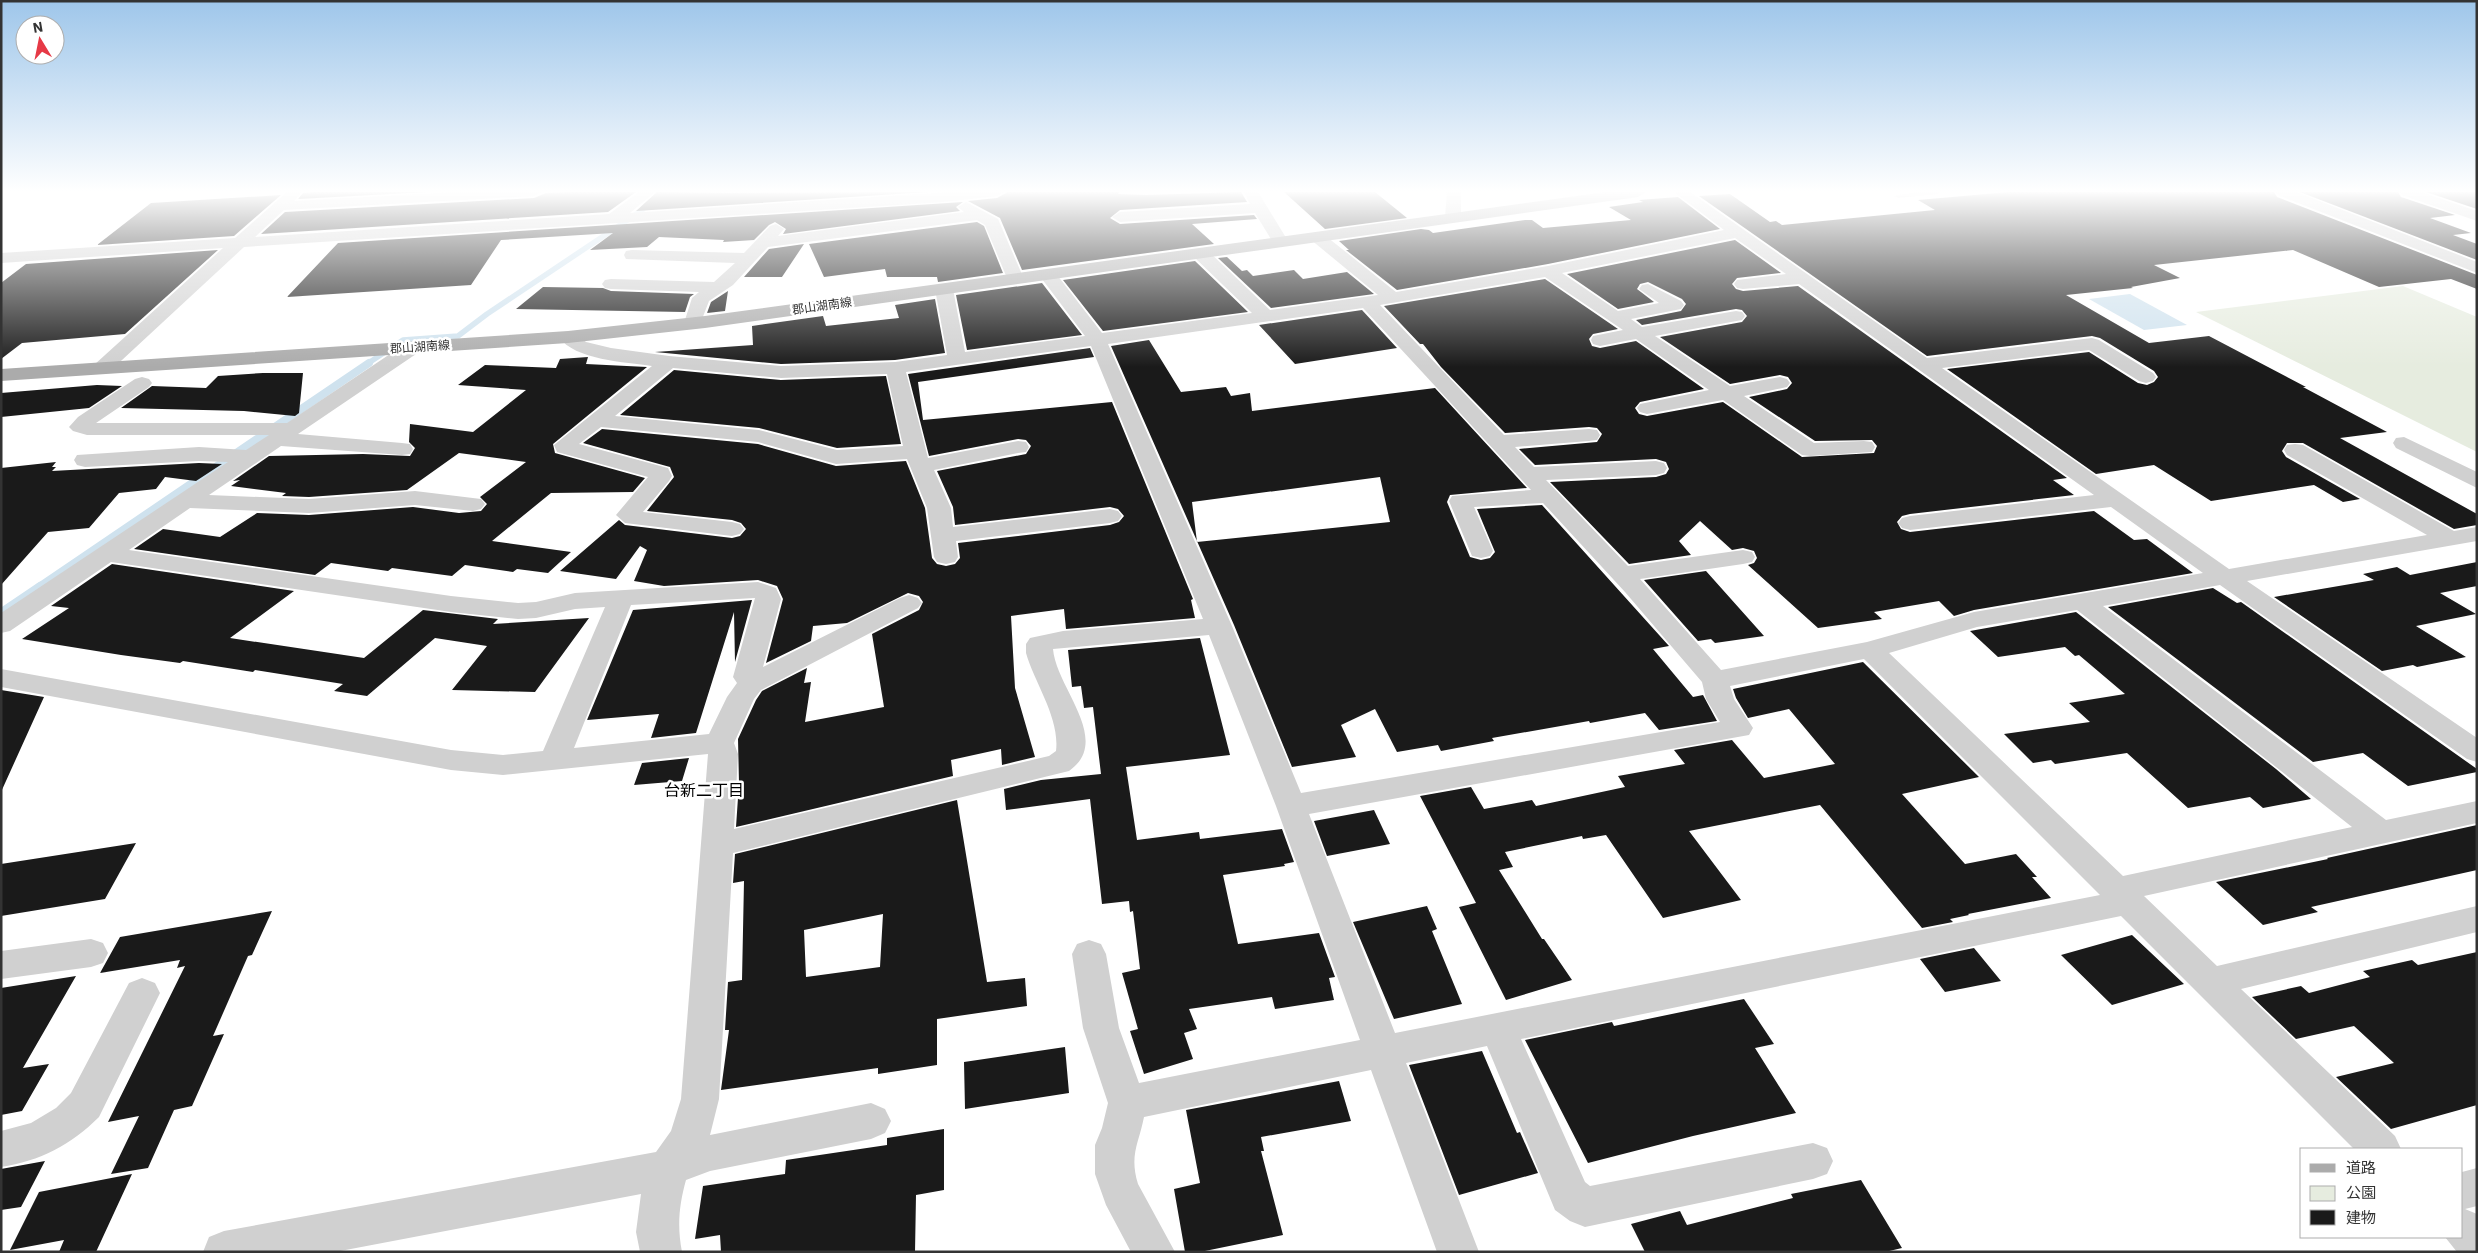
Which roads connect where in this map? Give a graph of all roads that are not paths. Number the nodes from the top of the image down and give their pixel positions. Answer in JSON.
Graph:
{"nodes":[{"id":1,"x":129,"y":250,"type":"edge"},
{"id":2,"x":233,"y":250,"type":"edge"},
{"id":3,"x":756,"y":250,"type":"edge"},
{"id":4,"x":1003,"y":250,"type":"edge"},
{"id":5,"x":1217,"y":250,"type":"edge"},
{"id":6,"x":1334,"y":250,"type":"edge"},
{"id":7,"x":1649,"y":250,"type":"edge"},
{"id":8,"x":1764,"y":250,"type":"edge"},
{"id":9,"x":2430,"y":250,"type":"edge"},
{"id":10,"x":2477,"y":252,"type":"edge"},
{"id":11,"x":1200,"y":253,"type":"junction"},
{"id":12,"x":632,"y":255,"type":"dead end"},
{"id":13,"x":2444,"y":256,"type":"junction"},
{"id":14,"x":1,"y":258,"type":"edge"},
{"id":15,"x":748,"y":258,"type":"junction"},
{"id":16,"x":2477,"y":268,"type":"edge"},
{"id":17,"x":1548,"y":271,"type":"junction"},
{"id":18,"x":1048,"y":274,"type":"junction"},
{"id":19,"x":1802,"y":278,"type":"junction"},
{"id":20,"x":1014,"y":279,"type":"junction"},
{"id":21,"x":611,"y":284,"type":"dead end"},
{"id":22,"x":1743,"y":284,"type":"dead end"},
{"id":23,"x":719,"y":287,"type":"junction"},
{"id":24,"x":944,"y":289,"type":"junction"},
{"id":25,"x":1648,"y":289,"type":"dead end"},
{"id":26,"x":1394,"y":298,"type":"junction"},
{"id":27,"x":1367,"y":302,"type":"junction"},
{"id":28,"x":1266,"y":316,"type":"junction"},
{"id":29,"x":1736,"y":316,"type":"dead end"},
{"id":30,"x":1614,"y":317,"type":"junction"},
{"id":31,"x":692,"y":324,"type":"junction"},
{"id":32,"x":1639,"y":334,"type":"junction"},
{"id":33,"x":568,"y":337,"type":"junction"},
{"id":34,"x":1097,"y":339,"type":"junction"},
{"id":35,"x":1600,"y":340,"type":"dead end"},
{"id":36,"x":412,"y":348,"type":"junction"},
{"id":37,"x":957,"y":359,"type":"junction"},
{"id":38,"x":670,"y":362,"type":"junction"},
{"id":39,"x":1922,"y":364,"type":"junction"},
{"id":40,"x":895,"y":368,"type":"junction"},
{"id":41,"x":101,"y":369,"type":"junction"},
{"id":42,"x":1,"y":375,"type":"edge"},
{"id":43,"x":2146,"y":377,"type":"dead end"},
{"id":44,"x":142,"y":383,"type":"dead end"},
{"id":45,"x":1780,"y":383,"type":"dead end"},
{"id":46,"x":1726,"y":393,"type":"junction"},
{"id":47,"x":1647,"y":408,"type":"dead end"},
{"id":48,"x":596,"y":420,"type":"junction"},
{"id":49,"x":286,"y":434,"type":"junction"},
{"id":50,"x":1498,"y":442,"type":"junction"},
{"id":51,"x":2404,"y":443,"type":"dead end"},
{"id":52,"x":1018,"y":447,"type":"dead end"},
{"id":53,"x":1864,"y":447,"type":"dead end"},
{"id":54,"x":402,"y":449,"type":"dead end"},
{"id":55,"x":2295,"y":450,"type":"dead end"},
{"id":56,"x":252,"y":457,"type":"junction"},
{"id":57,"x":918,"y":459,"type":"junction"},
{"id":58,"x":85,"y":460,"type":"dead end"},
{"id":59,"x":1656,"y":468,"type":"dead end"},
{"id":60,"x":1616,"y":470,"type":"junction"},
{"id":61,"x":1528,"y":474,"type":"junction"},
{"id":62,"x":2477,"y":481,"type":"edge"},
{"id":63,"x":1550,"y":496,"type":"junction"},
{"id":64,"x":2115,"y":500,"type":"junction"},
{"id":65,"x":185,"y":501,"type":"junction"},
{"id":66,"x":473,"y":504,"type":"dead end"},
{"id":67,"x":1110,"y":516,"type":"dead end"},
{"id":68,"x":1910,"y":523,"type":"dead end"},
{"id":69,"x":732,"y":529,"type":"dead end"},
{"id":70,"x":2477,"y":534,"type":"edge"},
{"id":71,"x":2451,"y":538,"type":"junction"},
{"id":72,"x":1481,"y":551,"type":"dead end"},
{"id":73,"x":106,"y":554,"type":"junction"},
{"id":74,"x":1743,"y":557,"type":"dead end"},
{"id":75,"x":1623,"y":574,"type":"junction"},
{"id":76,"x":2223,"y":576,"type":"junction"},
{"id":77,"x":621,"y":598,"type":"junction"},
{"id":78,"x":2080,"y":601,"type":"junction"},
{"id":79,"x":909,"y":603,"type":"dead end"},
{"id":80,"x":1,"y":625,"type":"edge"},
{"id":81,"x":1219,"y":626,"type":"junction"},
{"id":82,"x":1870,"y":650,"type":"junction"},
{"id":83,"x":1,"y":678,"type":"edge"},
{"id":84,"x":1715,"y":680,"type":"junction"},
{"id":85,"x":751,"y":684,"type":"junction"},
{"id":86,"x":719,"y":743,"type":"junction"},
{"id":87,"x":2477,"y":752,"type":"edge"},
{"id":88,"x":554,"y":760,"type":"junction"},
{"id":89,"x":1291,"y":806,"type":"junction"},
{"id":90,"x":2477,"y":812,"type":"edge"},
{"id":91,"x":2381,"y":833,"type":"junction"},
{"id":92,"x":717,"y":845,"type":"junction"},
{"id":93,"x":2122,"y":896,"type":"junction"},
{"id":94,"x":2477,"y":920,"type":"edge"},
{"id":95,"x":91,"y":953,"type":"dead end"},
{"id":96,"x":1089,"y":954,"type":"dead end"},
{"id":97,"x":1,"y":966,"type":"edge"},
{"id":98,"x":2210,"y":982,"type":"junction"},
{"id":99,"x":142,"y":993,"type":"dead end"},
{"id":100,"x":1498,"y":1030,"type":"junction"},
{"id":101,"x":1384,"y":1053,"type":"junction"},
{"id":102,"x":1127,"y":1103,"type":"junction"},
{"id":103,"x":871,"y":1121,"type":"dead end"},
{"id":104,"x":2381,"y":1148,"type":"edge"},
{"id":105,"x":1,"y":1149,"type":"edge"},
{"id":106,"x":1813,"y":1161,"type":"dead end"},
{"id":107,"x":669,"y":1168,"type":"junction"},
{"id":108,"x":2477,"y":1187,"type":"edge"},
{"id":109,"x":2463,"y":1191,"type":"edge"},
{"id":110,"x":2463,"y":1229,"type":"edge"},
{"id":111,"x":2477,"y":1242,"type":"edge"},
{"id":112,"x":224,"y":1252,"type":"edge"},
{"id":113,"x":662,"y":1252,"type":"edge"},
{"id":114,"x":1154,"y":1252,"type":"edge"},
{"id":115,"x":1458,"y":1252,"type":"edge"}],
"edges":[{"from":1,"to":14,"type":"street"},
{"from":2,"to":41,"type":"street"},
{"from":3,"to":15,"type":"street"},
{"from":4,"to":20,"type":"street"},
{"from":5,"to":11,"type":"main road","name":"郡山湖南線"},
{"from":6,"to":26,"type":"street"},
{"from":7,"to":17,"type":"street"},
{"from":8,"to":19,"type":"street"},
{"from":9,"to":13,"type":"street"},
{"from":10,"to":13,"type":"street"},
{"from":11,"to":18,"type":"main road","name":"郡山湖南線"},
{"from":11,"to":28,"type":"street"},
{"from":12,"to":15,"type":"street"},
{"from":13,"to":16,"type":"street"},
{"from":15,"to":23,"type":"street"},
{"from":17,"to":26,"type":"street"},
{"from":17,"to":30,"type":"street"},
{"from":18,"to":20,"type":"main road","name":"郡山湖南線"},
{"from":18,"to":34,"type":"street"},
{"from":19,"to":22,"type":"street"},
{"from":19,"to":39,"type":"street"},
{"from":20,"to":24,"type":"main road","name":"郡山湖南線"},
{"from":21,"to":23,"type":"street"},
{"from":23,"to":31,"type":"street"},
{"from":24,"to":31,"type":"main road","name":"郡山湖南線"},
{"from":24,"to":37,"type":"street"},
{"from":25,"to":30,"type":"street"},
{"from":26,"to":27,"type":"street"},
{"from":27,"to":28,"type":"street"},
{"from":27,"to":50,"type":"street"},
{"from":28,"to":34,"type":"street"},
{"from":29,"to":32,"type":"street"},
{"from":30,"to":32,"type":"street"},
{"from":31,"to":33,"type":"main road","name":"郡山湖南線"},
{"from":32,"to":35,"type":"street"},
{"from":32,"to":46,"type":"street"},
{"from":33,"to":36,"type":"main road","name":"郡山湖南線"},
{"from":33,"to":38,"type":"street"},
{"from":34,"to":37,"type":"street"},
{"from":34,"to":81,"type":"street"},
{"from":36,"to":41,"type":"main road","name":"郡山湖南線"},
{"from":36,"to":49,"type":"street"},
{"from":37,"to":40,"type":"street"},
{"from":38,"to":40,"type":"street"},
{"from":38,"to":48,"type":"street"},
{"from":39,"to":43,"type":"street"},
{"from":39,"to":64,"type":"street"},
{"from":40,"to":57,"type":"street"},
{"from":41,"to":42,"type":"main road","name":"郡山湖南線"},
{"from":44,"to":49,"type":"street"},
{"from":45,"to":46,"type":"street"},
{"from":46,"to":47,"type":"street"},
{"from":46,"to":53,"type":"street"},
{"from":48,"to":57,"type":"street"},
{"from":48,"to":69,"type":"street"},
{"from":49,"to":54,"type":"street"},
{"from":49,"to":56,"type":"street"},
{"from":50,"to":60,"type":"street"},
{"from":50,"to":61,"type":"street"},
{"from":51,"to":62,"type":"street"},
{"from":52,"to":57,"type":"street"},
{"from":55,"to":71,"type":"street"},
{"from":56,"to":58,"type":"street"},
{"from":56,"to":65,"type":"street"},
{"from":57,"to":67,"type":"street"},
{"from":59,"to":60,"type":"street"},
{"from":60,"to":61,"type":"street"},
{"from":61,"to":63,"type":"street"},
{"from":63,"to":72,"type":"street"},
{"from":63,"to":75,"type":"street"},
{"from":64,"to":68,"type":"street"},
{"from":64,"to":76,"type":"street"},
{"from":65,"to":66,"type":"street"},
{"from":65,"to":73,"type":"street"},
{"from":70,"to":71,"type":"street"},
{"from":71,"to":76,"type":"street"},
{"from":73,"to":77,"type":"street"},
{"from":73,"to":80,"type":"street"},
{"from":74,"to":75,"type":"street"},
{"from":75,"to":84,"type":"street"},
{"from":76,"to":78,"type":"street"},
{"from":76,"to":87,"type":"street"},
{"from":77,"to":85,"type":"street"},
{"from":77,"to":88,"type":"street"},
{"from":78,"to":82,"type":"street"},
{"from":78,"to":91,"type":"street"},
{"from":79,"to":85,"type":"street"},
{"from":81,"to":89,"type":"street"},
{"from":81,"to":92,"type":"street"},
{"from":82,"to":84,"type":"street"},
{"from":82,"to":93,"type":"street"},
{"from":83,"to":88,"type":"street"},
{"from":84,"to":89,"type":"street"},
{"from":85,"to":86,"type":"street"},
{"from":86,"to":88,"type":"street"},
{"from":86,"to":92,"type":"street"},
{"from":89,"to":101,"type":"street"},
{"from":90,"to":91,"type":"street"},
{"from":91,"to":93,"type":"street"},
{"from":92,"to":107,"type":"street"},
{"from":93,"to":98,"type":"street"},
{"from":93,"to":100,"type":"street"},
{"from":94,"to":98,"type":"street"},
{"from":95,"to":97,"type":"street"},
{"from":96,"to":102,"type":"street"},
{"from":98,"to":104,"type":"street"},
{"from":99,"to":105,"type":"street"},
{"from":100,"to":101,"type":"street"},
{"from":100,"to":106,"type":"street"},
{"from":101,"to":102,"type":"street"},
{"from":101,"to":115,"type":"street"},
{"from":102,"to":114,"type":"street"},
{"from":103,"to":107,"type":"street"},
{"from":107,"to":112,"type":"street"},
{"from":107,"to":113,"type":"street"},
{"from":108,"to":109,"type":"street"},
{"from":110,"to":111,"type":"street"}]}
